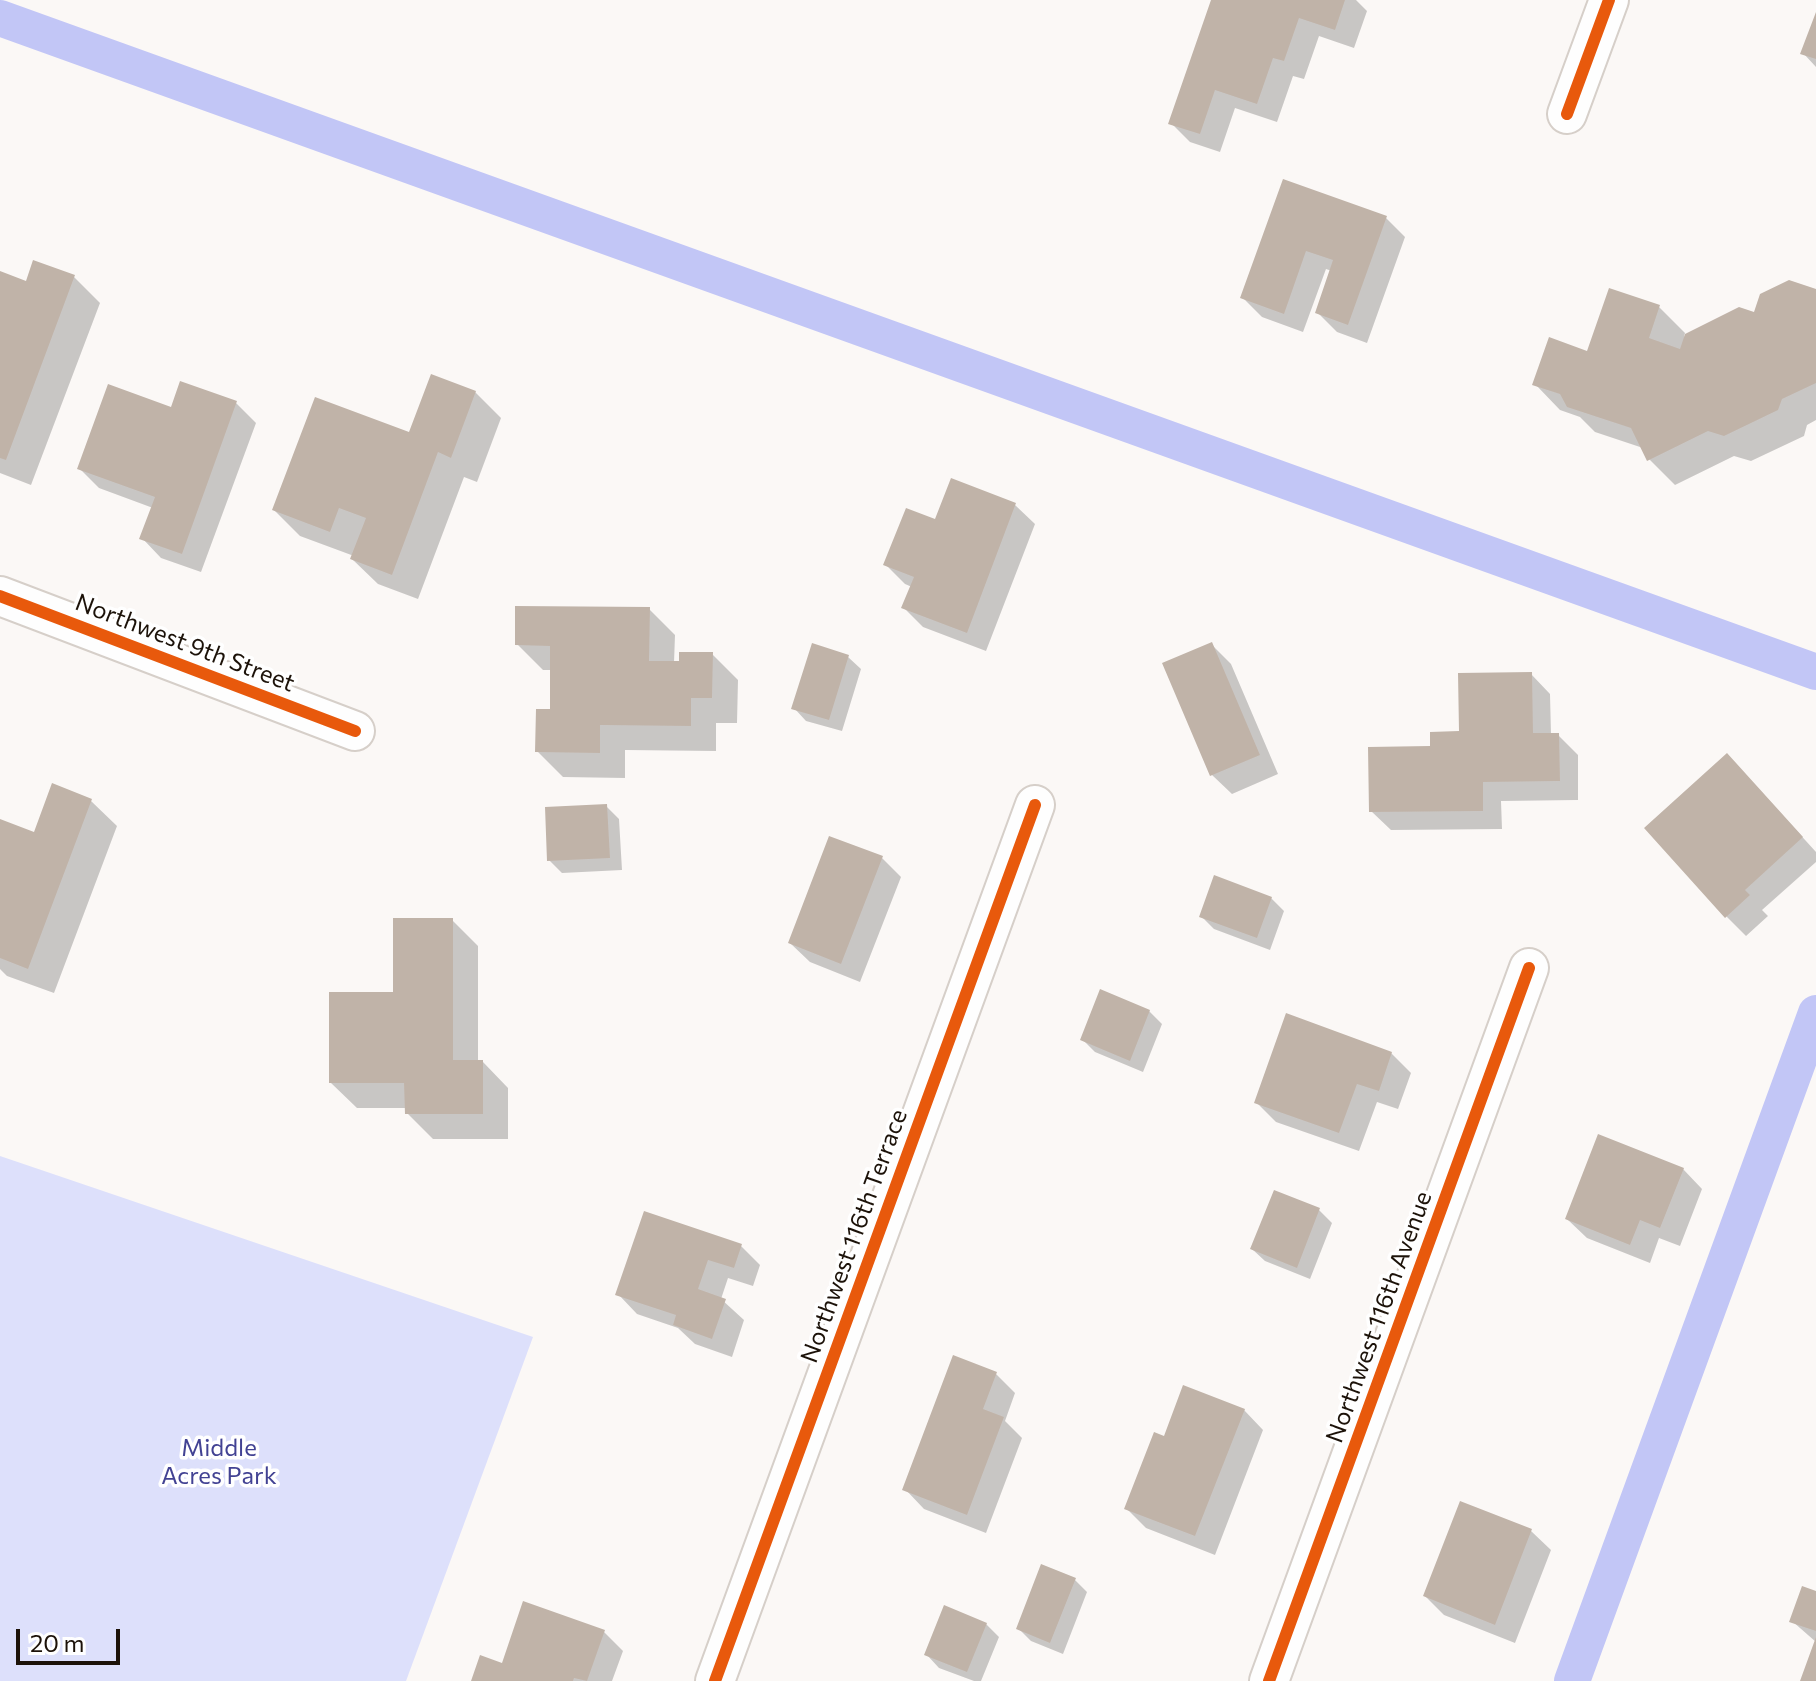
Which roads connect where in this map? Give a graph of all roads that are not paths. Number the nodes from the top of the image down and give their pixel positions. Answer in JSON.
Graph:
{"nodes":[{"id":1,"x":1609,"y":0,"type":"edge"},
{"id":2,"x":1567,"y":114,"type":"dead end"},
{"id":3,"x":0,"y":596,"type":"edge"},
{"id":4,"x":355,"y":731,"type":"dead end"},
{"id":5,"x":1035,"y":805,"type":"dead end"},
{"id":6,"x":1529,"y":968,"type":"dead end"},
{"id":7,"x":715,"y":1681,"type":"edge"},
{"id":8,"x":1269,"y":1681,"type":"edge"}],
"edges":[{"from":1,"to":2,"type":"street"},
{"from":3,"to":4,"type":"street","name":"Northwest 9th Street"},
{"from":5,"to":7,"type":"street","name":"Northwest 116th Terrace"},
{"from":6,"to":8,"type":"street","name":"Northwest 116th Avenue"}]}
